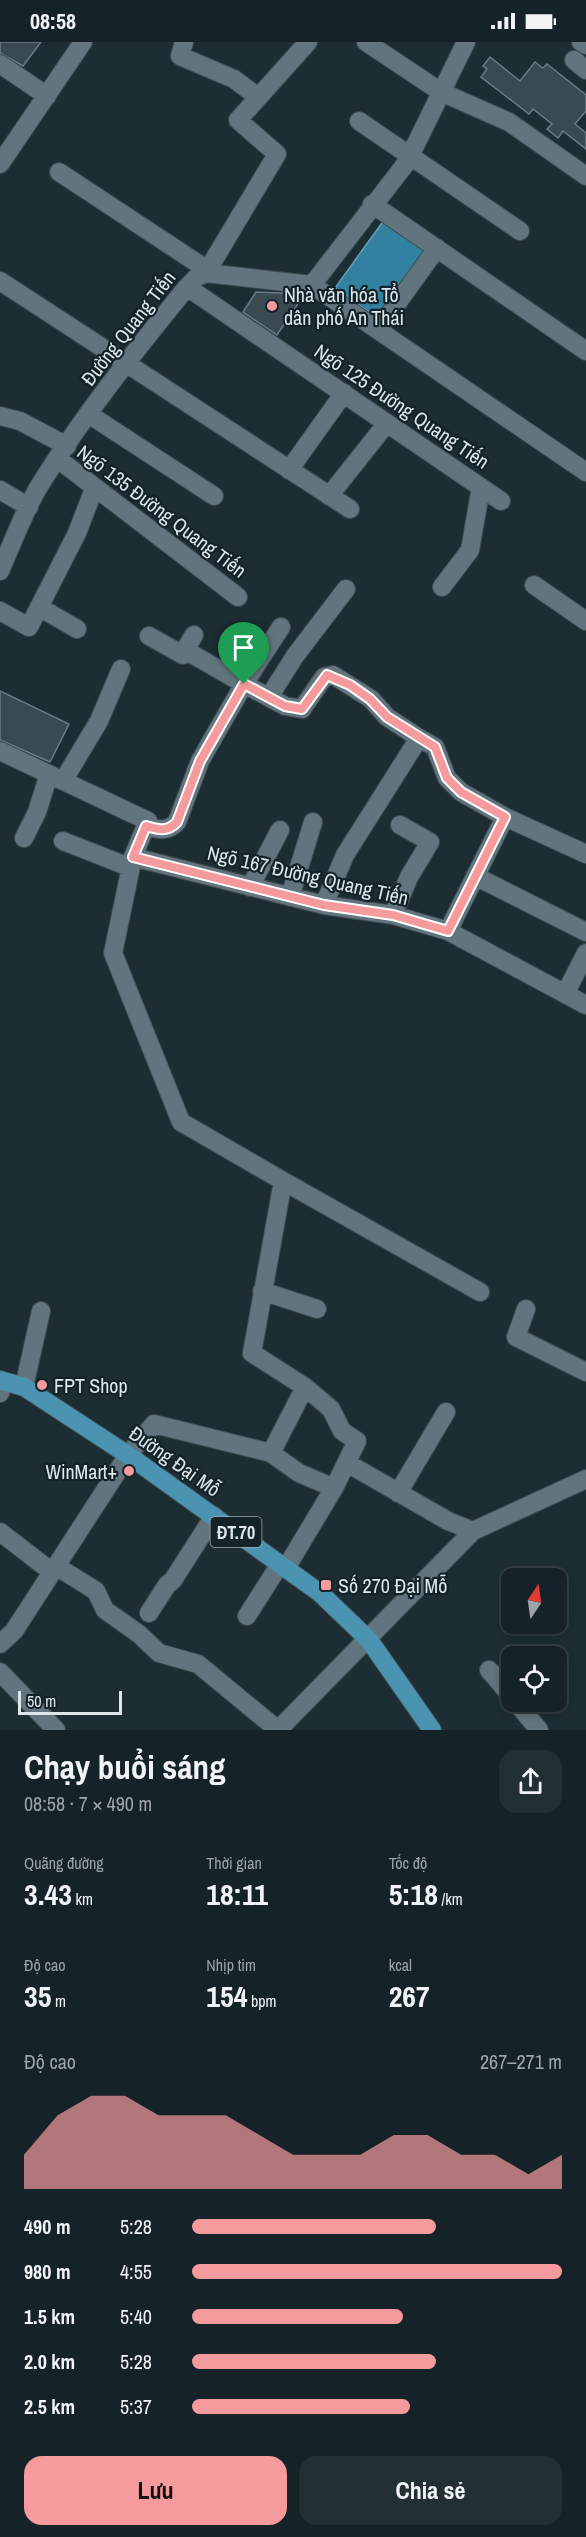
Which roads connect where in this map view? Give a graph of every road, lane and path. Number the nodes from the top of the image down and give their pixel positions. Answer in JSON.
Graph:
{"nodes":[{"id":1,"x":83,"y":42,"type":"edge"},
{"id":2,"x":184,"y":42,"type":"edge"},
{"id":3,"x":308,"y":42,"type":"edge"},
{"id":4,"x":366,"y":42,"type":"edge"},
{"id":5,"x":466,"y":42,"type":"edge"},
{"id":6,"x":581,"y":42,"type":"edge"},
{"id":7,"x":586,"y":45,"type":"edge"},
{"id":8,"x":0,"y":64,"type":"edge"},
{"id":9,"x":441,"y":92,"type":"junction"},
{"id":10,"x":47,"y":96,"type":"junction"},
{"id":11,"x":258,"y":97,"type":"junction"},
{"id":12,"x":359,"y":121,"type":"dead end"},
{"id":13,"x":411,"y":155,"type":"junction"},
{"id":14,"x":0,"y":164,"type":"edge"},
{"id":15,"x":59,"y":172,"type":"dead end"},
{"id":16,"x":586,"y":176,"type":"edge"},
{"id":17,"x":372,"y":204,"type":"junction"},
{"id":18,"x":520,"y":231,"type":"dead end"},
{"id":19,"x":437,"y":248,"type":"junction"},
{"id":20,"x":206,"y":273,"type":"junction"},
{"id":21,"x":0,"y":281,"type":"edge"},
{"id":22,"x":312,"y":285,"type":"junction"},
{"id":23,"x":188,"y":286,"type":"junction"},
{"id":24,"x":378,"y":330,"type":"junction"},
{"id":25,"x":586,"y":351,"type":"edge"},
{"id":26,"x":127,"y":362,"type":"junction"},
{"id":27,"x":344,"y":393,"type":"junction"},
{"id":28,"x":90,"y":415,"type":"junction"},
{"id":29,"x":0,"y":416,"type":"edge"},
{"id":30,"x":387,"y":423,"type":"junction"},
{"id":31,"x":62,"y":453,"type":"junction"},
{"id":32,"x":289,"y":470,"type":"junction"},
{"id":33,"x":586,"y":472,"type":"edge"},
{"id":34,"x":481,"y":487,"type":"junction"},
{"id":35,"x":94,"y":489,"type":"junction"},
{"id":36,"x":0,"y":490,"type":"edge"},
{"id":37,"x":214,"y":496,"type":"dead end"},
{"id":38,"x":329,"y":496,"type":"junction"},
{"id":39,"x":501,"y":501,"type":"dead end"},
{"id":40,"x":29,"y":507,"type":"junction"},
{"id":41,"x":350,"y":509,"type":"dead end"},
{"id":42,"x":0,"y":571,"type":"edge"},
{"id":43,"x":534,"y":585,"type":"dead end"},
{"id":44,"x":442,"y":587,"type":"dead end"},
{"id":45,"x":345,"y":589,"type":"dead end"},
{"id":46,"x":238,"y":597,"type":"dead end"},
{"id":47,"x":39,"y":607,"type":"junction"},
{"id":48,"x":0,"y":611,"type":"edge"},
{"id":49,"x":586,"y":621,"type":"edge"},
{"id":50,"x":281,"y":627,"type":"dead end"},
{"id":51,"x":77,"y":629,"type":"dead end"},
{"id":52,"x":149,"y":636,"type":"dead end"},
{"id":53,"x":120,"y":669,"type":"dead end"},
{"id":54,"x":244,"y":684,"type":"junction"},
{"id":55,"x":269,"y":698,"type":"junction"},
{"id":56,"x":419,"y":738,"type":"junction"},
{"id":57,"x":0,"y":751,"type":"edge"},
{"id":58,"x":56,"y":777,"type":"junction"},
{"id":59,"x":505,"y":817,"type":"junction"},
{"id":60,"x":313,"y":822,"type":"dead end"},
{"id":61,"x":400,"y":825,"type":"dead end"},
{"id":62,"x":146,"y":826,"type":"junction"},
{"id":63,"x":280,"y":830,"type":"dead end"},
{"id":64,"x":24,"y":838,"type":"dead end"},
{"id":65,"x":63,"y":841,"type":"dead end"},
{"id":66,"x":586,"y":854,"type":"edge"},
{"id":67,"x":131,"y":862,"type":"junction"},
{"id":68,"x":475,"y":876,"type":"junction"},
{"id":69,"x":250,"y":886,"type":"junction"},
{"id":70,"x":290,"y":897,"type":"junction"},
{"id":71,"x":324,"y":905,"type":"junction"},
{"id":72,"x":393,"y":915,"type":"junction"},
{"id":73,"x":448,"y":931,"type":"junction"},
{"id":74,"x":586,"y":932,"type":"edge"},
{"id":75,"x":586,"y":953,"type":"edge"},
{"id":76,"x":565,"y":994,"type":"junction"},
{"id":77,"x":586,"y":1005,"type":"edge"},
{"id":78,"x":283,"y":1181,"type":"junction"},
{"id":79,"x":262,"y":1291,"type":"junction"},
{"id":80,"x":480,"y":1292,"type":"dead end"},
{"id":81,"x":317,"y":1309,"type":"dead end"},
{"id":82,"x":526,"y":1309,"type":"dead end"},
{"id":83,"x":41,"y":1311,"type":"dead end"},
{"id":84,"x":586,"y":1372,"type":"edge"},
{"id":85,"x":1,"y":1385,"type":"edge"},
{"id":86,"x":24,"y":1387,"type":"junction"},
{"id":87,"x":305,"y":1387,"type":"junction"},
{"id":88,"x":446,"y":1412,"type":"dead end"},
{"id":89,"x":271,"y":1453,"type":"junction"},
{"id":90,"x":129,"y":1455,"type":"junction"},
{"id":91,"x":347,"y":1463,"type":"junction"},
{"id":92,"x":586,"y":1479,"type":"edge"},
{"id":93,"x":334,"y":1488,"type":"junction"},
{"id":94,"x":398,"y":1492,"type":"junction"},
{"id":95,"x":214,"y":1516,"type":"junction"},
{"id":96,"x":473,"y":1531,"type":"junction"},
{"id":97,"x":0,"y":1532,"type":"edge"},
{"id":98,"x":283,"y":1566,"type":"junction"},
{"id":99,"x":54,"y":1569,"type":"junction"},
{"id":100,"x":149,"y":1613,"type":"dead end"},
{"id":101,"x":248,"y":1616,"type":"dead end"},
{"id":102,"x":369,"y":1640,"type":"junction"},
{"id":103,"x":0,"y":1644,"type":"edge"},
{"id":104,"x":489,"y":1670,"type":"dead end"},
{"id":105,"x":0,"y":1672,"type":"edge"},
{"id":106,"x":501,"y":1684,"type":"edge"},
{"id":107,"x":524,"y":1712,"type":"edge"},
{"id":108,"x":56,"y":1730,"type":"edge"},
{"id":109,"x":278,"y":1730,"type":"edge"},
{"id":110,"x":432,"y":1730,"type":"edge"},
{"id":111,"x":539,"y":1730,"type":"edge"}],
"edges":[{"from":1,"to":10,"type":"street"},
{"from":2,"to":11,"type":"street"},
{"from":3,"to":11,"type":"street"},
{"from":4,"to":9,"type":"street"},
{"from":5,"to":9,"type":"street"},
{"from":6,"to":7,"type":"street"},
{"from":8,"to":10,"type":"street"},
{"from":9,"to":13,"type":"street"},
{"from":9,"to":16,"type":"street"},
{"from":10,"to":14,"type":"street"},
{"from":11,"to":20,"type":"street"},
{"from":12,"to":13,"type":"street"},
{"from":13,"to":17,"type":"street"},
{"from":13,"to":18,"type":"street"},
{"from":15,"to":20,"type":"street"},
{"from":17,"to":19,"type":"street"},
{"from":17,"to":22,"type":"street"},
{"from":19,"to":24,"type":"street"},
{"from":19,"to":25,"type":"street"},
{"from":20,"to":22,"type":"street","name":"Đường Quang Tiến"},
{"from":20,"to":23,"type":"street","name":"Đường Quang Tiến"},
{"from":21,"to":26,"type":"street"},
{"from":22,"to":24,"type":"street"},
{"from":23,"to":26,"type":"street","name":"Đường Quang Tiến"},
{"from":23,"to":27,"type":"street","name":"Ngõ 125 Đường Quang Tiến"},
{"from":24,"to":33,"type":"street"},
{"from":26,"to":28,"type":"street","name":"Đường Quang Tiến"},
{"from":26,"to":32,"type":"street"},
{"from":27,"to":30,"type":"street","name":"Ngõ 125 Đường Quang Tiến"},
{"from":27,"to":32,"type":"street"},
{"from":28,"to":31,"type":"street","name":"Đường Quang Tiến"},
{"from":28,"to":37,"type":"street"},
{"from":29,"to":31,"type":"street","name":"Ngõ 135 Đường Quang Tiến"},
{"from":30,"to":34,"type":"street","name":"Ngõ 125 Đường Quang Tiến"},
{"from":30,"to":38,"type":"street"},
{"from":31,"to":35,"type":"street","name":"Ngõ 135 Đường Quang Tiến"},
{"from":31,"to":40,"type":"street","name":"Đường Quang Tiến"},
{"from":32,"to":38,"type":"street"},
{"from":34,"to":39,"type":"street","name":"Ngõ 125 Đường Quang Tiến"},
{"from":34,"to":44,"type":"street"},
{"from":35,"to":46,"type":"street","name":"Ngõ 135 Đường Quang Tiến"},
{"from":35,"to":47,"type":"street"},
{"from":36,"to":40,"type":"street"},
{"from":38,"to":41,"type":"street"},
{"from":40,"to":42,"type":"street","name":"Đường Quang Tiến"},
{"from":43,"to":49,"type":"street"},
{"from":45,"to":55,"type":"street"},
{"from":47,"to":48,"type":"street"},
{"from":47,"to":51,"type":"street"},
{"from":50,"to":54,"type":"street"},
{"from":52,"to":54,"type":"street"},
{"from":53,"to":58,"type":"street"},
{"from":54,"to":55,"type":"street"},
{"from":54,"to":62,"type":"street"},
{"from":55,"to":56,"type":"street"},
{"from":56,"to":59,"type":"street"},
{"from":56,"to":71,"type":"street"},
{"from":57,"to":58,"type":"street"},
{"from":58,"to":62,"type":"street"},
{"from":58,"to":64,"type":"street"},
{"from":59,"to":66,"type":"street"},
{"from":59,"to":68,"type":"street"},
{"from":60,"to":70,"type":"street"},
{"from":61,"to":72,"type":"street"},
{"from":62,"to":67,"type":"street"},
{"from":63,"to":69,"type":"street"},
{"from":65,"to":67,"type":"street","name":"Ngõ 167 Đường Quang Tiến"},
{"from":67,"to":69,"type":"street","name":"Ngõ 167 Đường Quang Tiến"},
{"from":67,"to":78,"type":"street"},
{"from":68,"to":73,"type":"street"},
{"from":68,"to":74,"type":"street"},
{"from":69,"to":70,"type":"street","name":"Ngõ 167 Đường Quang Tiến"},
{"from":70,"to":71,"type":"street","name":"Ngõ 167 Đường Quang Tiến"},
{"from":71,"to":72,"type":"street","name":"Ngõ 167 Đường Quang Tiến"},
{"from":72,"to":73,"type":"street","name":"Ngõ 167 Đường Quang Tiến"},
{"from":73,"to":76,"type":"street","name":"Ngõ 167 Đường Quang Tiến"},
{"from":75,"to":76,"type":"street"},
{"from":76,"to":77,"type":"street","name":"Ngõ 167 Đường Quang Tiến"},
{"from":78,"to":79,"type":"street"},
{"from":78,"to":80,"type":"street"},
{"from":79,"to":81,"type":"street"},
{"from":79,"to":87,"type":"street"},
{"from":82,"to":84,"type":"street"},
{"from":83,"to":86,"type":"street"},
{"from":85,"to":86,"type":"main road","name":"Đường Đại Mỗ","number":"ĐT.70"},
{"from":86,"to":90,"type":"main road","name":"Đường Đại Mỗ","number":"ĐT.70"},
{"from":87,"to":89,"type":"street"},
{"from":87,"to":91,"type":"street"},
{"from":88,"to":94,"type":"street"},
{"from":89,"to":90,"type":"street"},
{"from":89,"to":93,"type":"street"},
{"from":90,"to":95,"type":"main road","name":"Đường Đại Mỗ","number":"ĐT.70"},
{"from":90,"to":99,"type":"street"},
{"from":91,"to":93,"type":"street"},
{"from":91,"to":94,"type":"street"},
{"from":92,"to":96,"type":"street"},
{"from":93,"to":98,"type":"street"},
{"from":94,"to":96,"type":"street"},
{"from":95,"to":98,"type":"main road","name":"Đường Đại Mỗ","number":"ĐT.70"},
{"from":95,"to":100,"type":"street"},
{"from":96,"to":102,"type":"street"},
{"from":97,"to":99,"type":"street"},
{"from":98,"to":101,"type":"street"},
{"from":98,"to":102,"type":"main road","name":"Đường Đại Mỗ","number":"ĐT.70"},
{"from":99,"to":103,"type":"street"},
{"from":99,"to":109,"type":"street"},
{"from":102,"to":109,"type":"street"},
{"from":102,"to":110,"type":"main road","name":"Đường Đại Mỗ","number":"ĐT.70"},
{"from":104,"to":106,"type":"street"},
{"from":105,"to":108,"type":"street"},
{"from":107,"to":111,"type":"street"}]}
